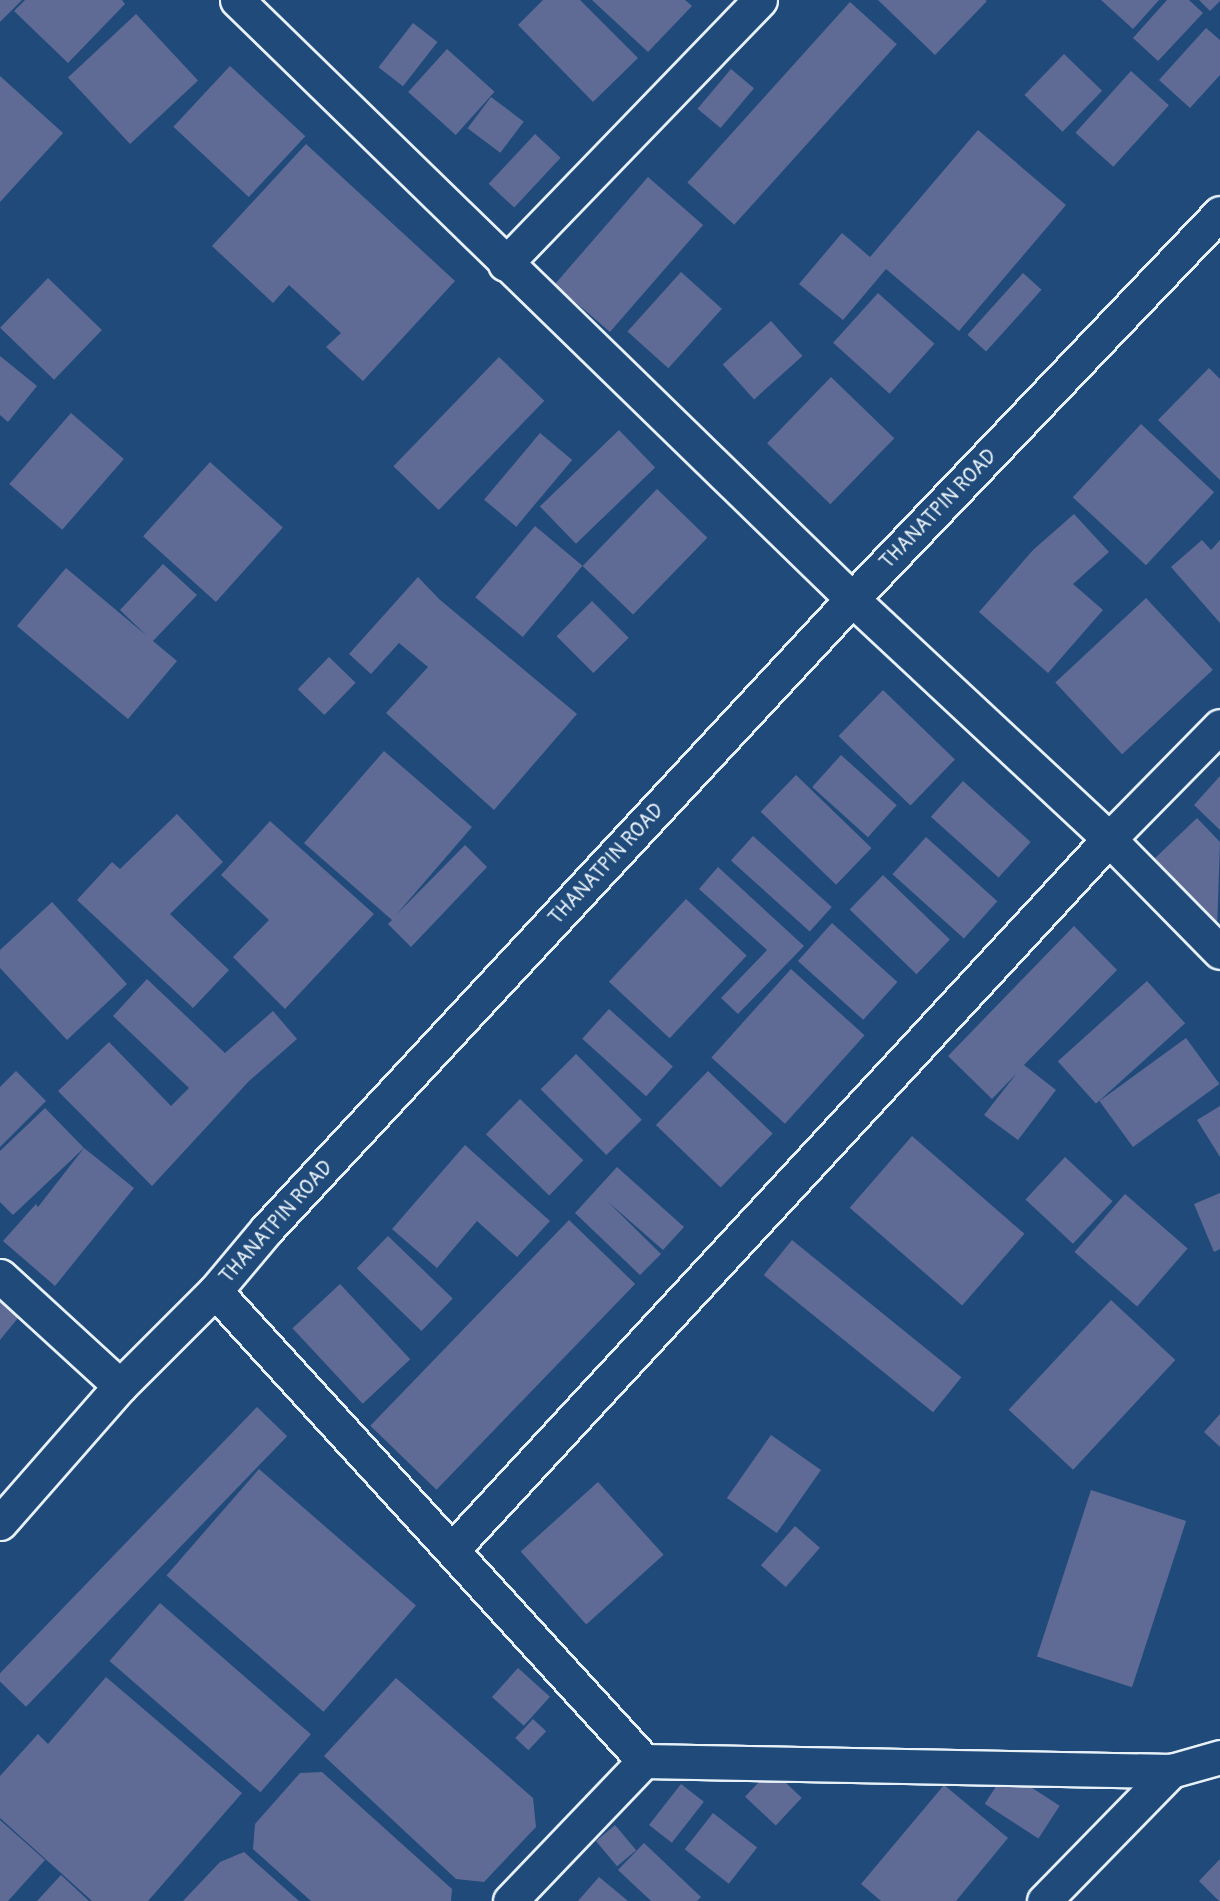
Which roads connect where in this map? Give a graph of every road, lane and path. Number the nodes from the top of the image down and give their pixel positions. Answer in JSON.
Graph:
{"nodes":[{"id":1,"x":237,"y":0,"type":"edge"},
{"id":2,"x":760,"y":0,"type":"edge"},
{"id":3,"x":1220,"y":213,"type":"edge"},
{"id":4,"x":505,"y":264,"type":"junction"},
{"id":5,"x":852,"y":599,"type":"junction"},
{"id":6,"x":1220,"y":726,"type":"edge"},
{"id":7,"x":1108,"y":839,"type":"junction"},
{"id":8,"x":1220,"y":952,"type":"edge"},
{"id":9,"x":0,"y":1276,"type":"edge"},
{"id":10,"x":214,"y":1291,"type":"junction"},
{"id":11,"x":120,"y":1386,"type":"junction"},
{"id":12,"x":0,"y":1523,"type":"edge"},
{"id":13,"x":452,"y":1550,"type":"junction"},
{"id":14,"x":1220,"y":1757,"type":"edge"},
{"id":15,"x":644,"y":1761,"type":"junction"},
{"id":16,"x":1171,"y":1771,"type":"junction"},
{"id":17,"x":510,"y":1901,"type":"edge"},
{"id":18,"x":1044,"y":1901,"type":"edge"}],
"edges":[{"from":1,"to":4,"type":"street"},
{"from":2,"to":4,"type":"street"},
{"from":3,"to":5,"type":"street","name":"THANATPIN ROAD"},
{"from":4,"to":5,"type":"street"},
{"from":5,"to":7,"type":"street"},
{"from":5,"to":10,"type":"street","name":"THANATPIN ROAD"},
{"from":6,"to":7,"type":"street"},
{"from":7,"to":8,"type":"street"},
{"from":7,"to":13,"type":"street"},
{"from":9,"to":11,"type":"street"},
{"from":10,"to":11,"type":"street","name":"THANATPIN ROAD"},
{"from":10,"to":13,"type":"street"},
{"from":11,"to":12,"type":"street","name":"THANATPIN ROAD"},
{"from":13,"to":15,"type":"street"},
{"from":14,"to":16,"type":"street"},
{"from":15,"to":16,"type":"street"},
{"from":15,"to":17,"type":"street"},
{"from":16,"to":18,"type":"street"}]}
